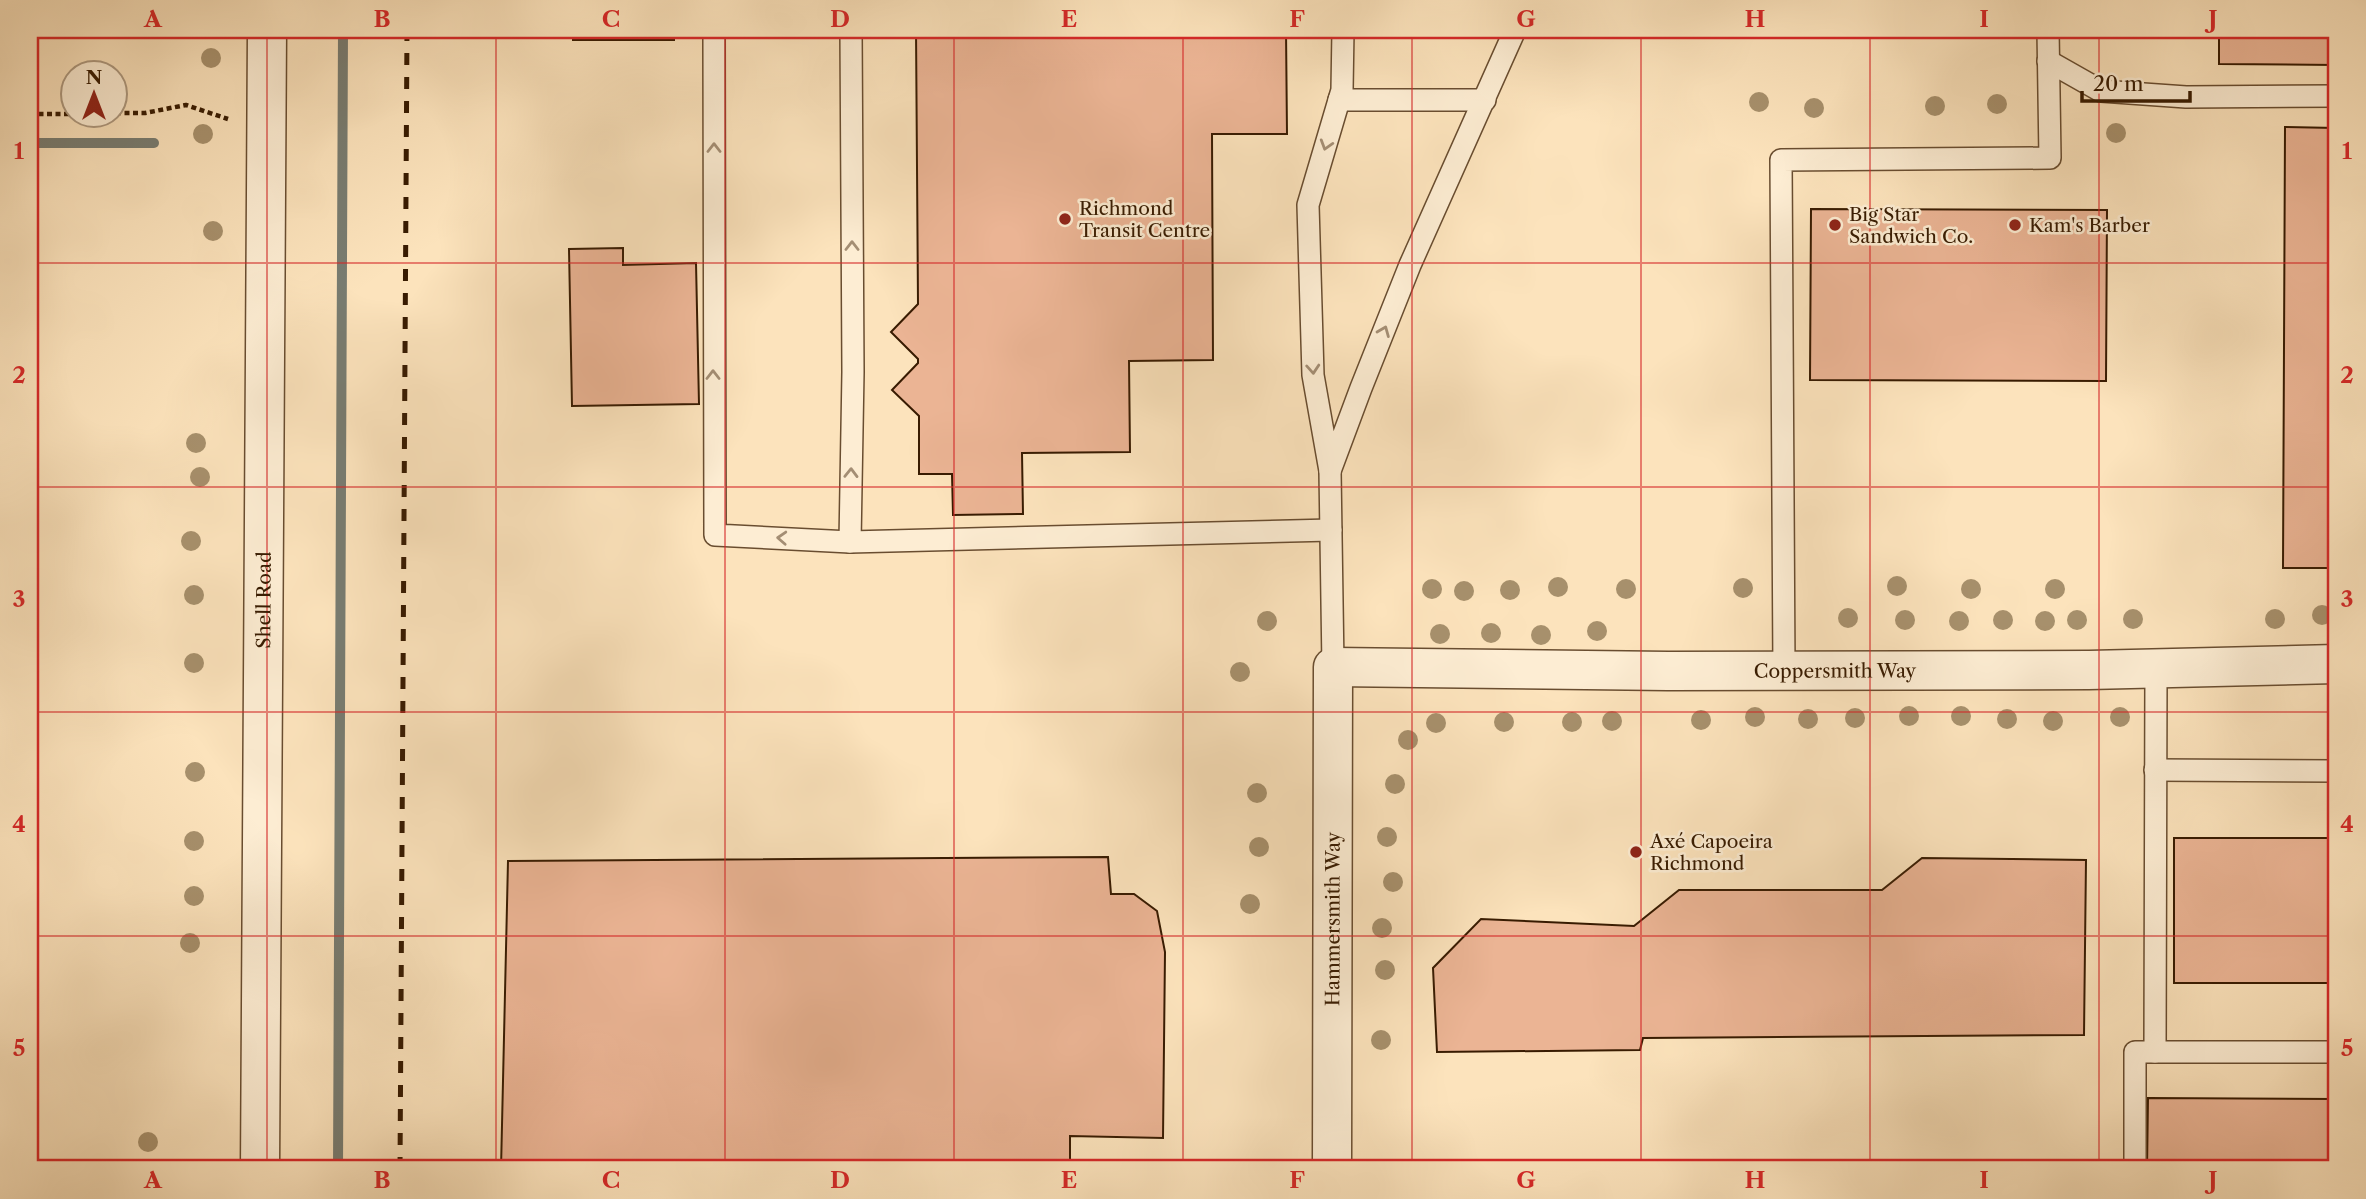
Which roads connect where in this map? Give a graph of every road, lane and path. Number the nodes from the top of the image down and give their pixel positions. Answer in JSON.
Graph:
{"nodes":[{"id":1,"x":267,"y":30,"type":"edge"},
{"id":2,"x":714,"y":30,"type":"edge"},
{"id":3,"x":852,"y":30,"type":"edge"},
{"id":4,"x":1343,"y":30,"type":"edge"},
{"id":5,"x":1515,"y":30,"type":"edge"},
{"id":6,"x":2048,"y":30,"type":"edge"},
{"id":7,"x":2048,"y":61,"type":"junction"},
{"id":8,"x":2336,"y":96,"type":"edge"},
{"id":9,"x":1339,"y":100,"type":"junction"},
{"id":10,"x":1485,"y":100,"type":"junction"},
{"id":11,"x":130,"y":113,"type":"edge"},
{"id":12,"x":30,"y":114,"type":"edge"},
{"id":13,"x":60,"y":114,"type":"edge"},
{"id":14,"x":267,"y":127,"type":"junction"},
{"id":15,"x":1330,"y":471,"type":"junction"},
{"id":16,"x":1331,"y":530,"type":"junction"},
{"id":17,"x":850,"y":542,"type":"junction"},
{"id":18,"x":2336,"y":664,"type":"edge"},
{"id":19,"x":1333,"y":667,"type":"junction"},
{"id":20,"x":2156,"y":669,"type":"junction"},
{"id":21,"x":1784,"y":670,"type":"junction"},
{"id":22,"x":2155,"y":770,"type":"junction"},
{"id":23,"x":2336,"y":771,"type":"edge"},
{"id":24,"x":2155,"y":1052,"type":"junction"},
{"id":25,"x":2336,"y":1052,"type":"edge"},
{"id":26,"x":260,"y":1169,"type":"edge"},
{"id":27,"x":1332,"y":1169,"type":"edge"},
{"id":28,"x":2135,"y":1169,"type":"edge"}],
"edges":[{"from":1,"to":14,"type":"street","name":"Shell Road"},
{"from":17,"to":2,"type":"lane","one_way":true},
{"from":17,"to":3,"type":"lane","one_way":true},
{"from":4,"to":9,"type":"lane"},
{"from":5,"to":10,"type":"lane"},
{"from":6,"to":7,"type":"lane"},
{"from":7,"to":8,"type":"lane"},
{"from":7,"to":21,"type":"lane"},
{"from":9,"to":10,"type":"lane"},
{"from":9,"to":15,"type":"lane","one_way":true},
{"from":15,"to":10,"type":"lane","one_way":true},
{"from":11,"to":14,"type":"path"},
{"from":12,"to":13,"type":"path"},
{"from":14,"to":26,"type":"street","name":"Shell Road"},
{"from":15,"to":16,"type":"lane"},
{"from":16,"to":17,"type":"lane"},
{"from":16,"to":19,"type":"lane"},
{"from":18,"to":20,"type":"street","name":"Coppersmith Way"},
{"from":19,"to":21,"type":"street","name":"Coppersmith Way"},
{"from":19,"to":27,"type":"street","name":"Hammersmith Way"},
{"from":20,"to":21,"type":"street","name":"Coppersmith Way"},
{"from":20,"to":22,"type":"lane"},
{"from":22,"to":23,"type":"lane"},
{"from":22,"to":24,"type":"lane"},
{"from":24,"to":25,"type":"lane"},
{"from":24,"to":28,"type":"lane"}]}
